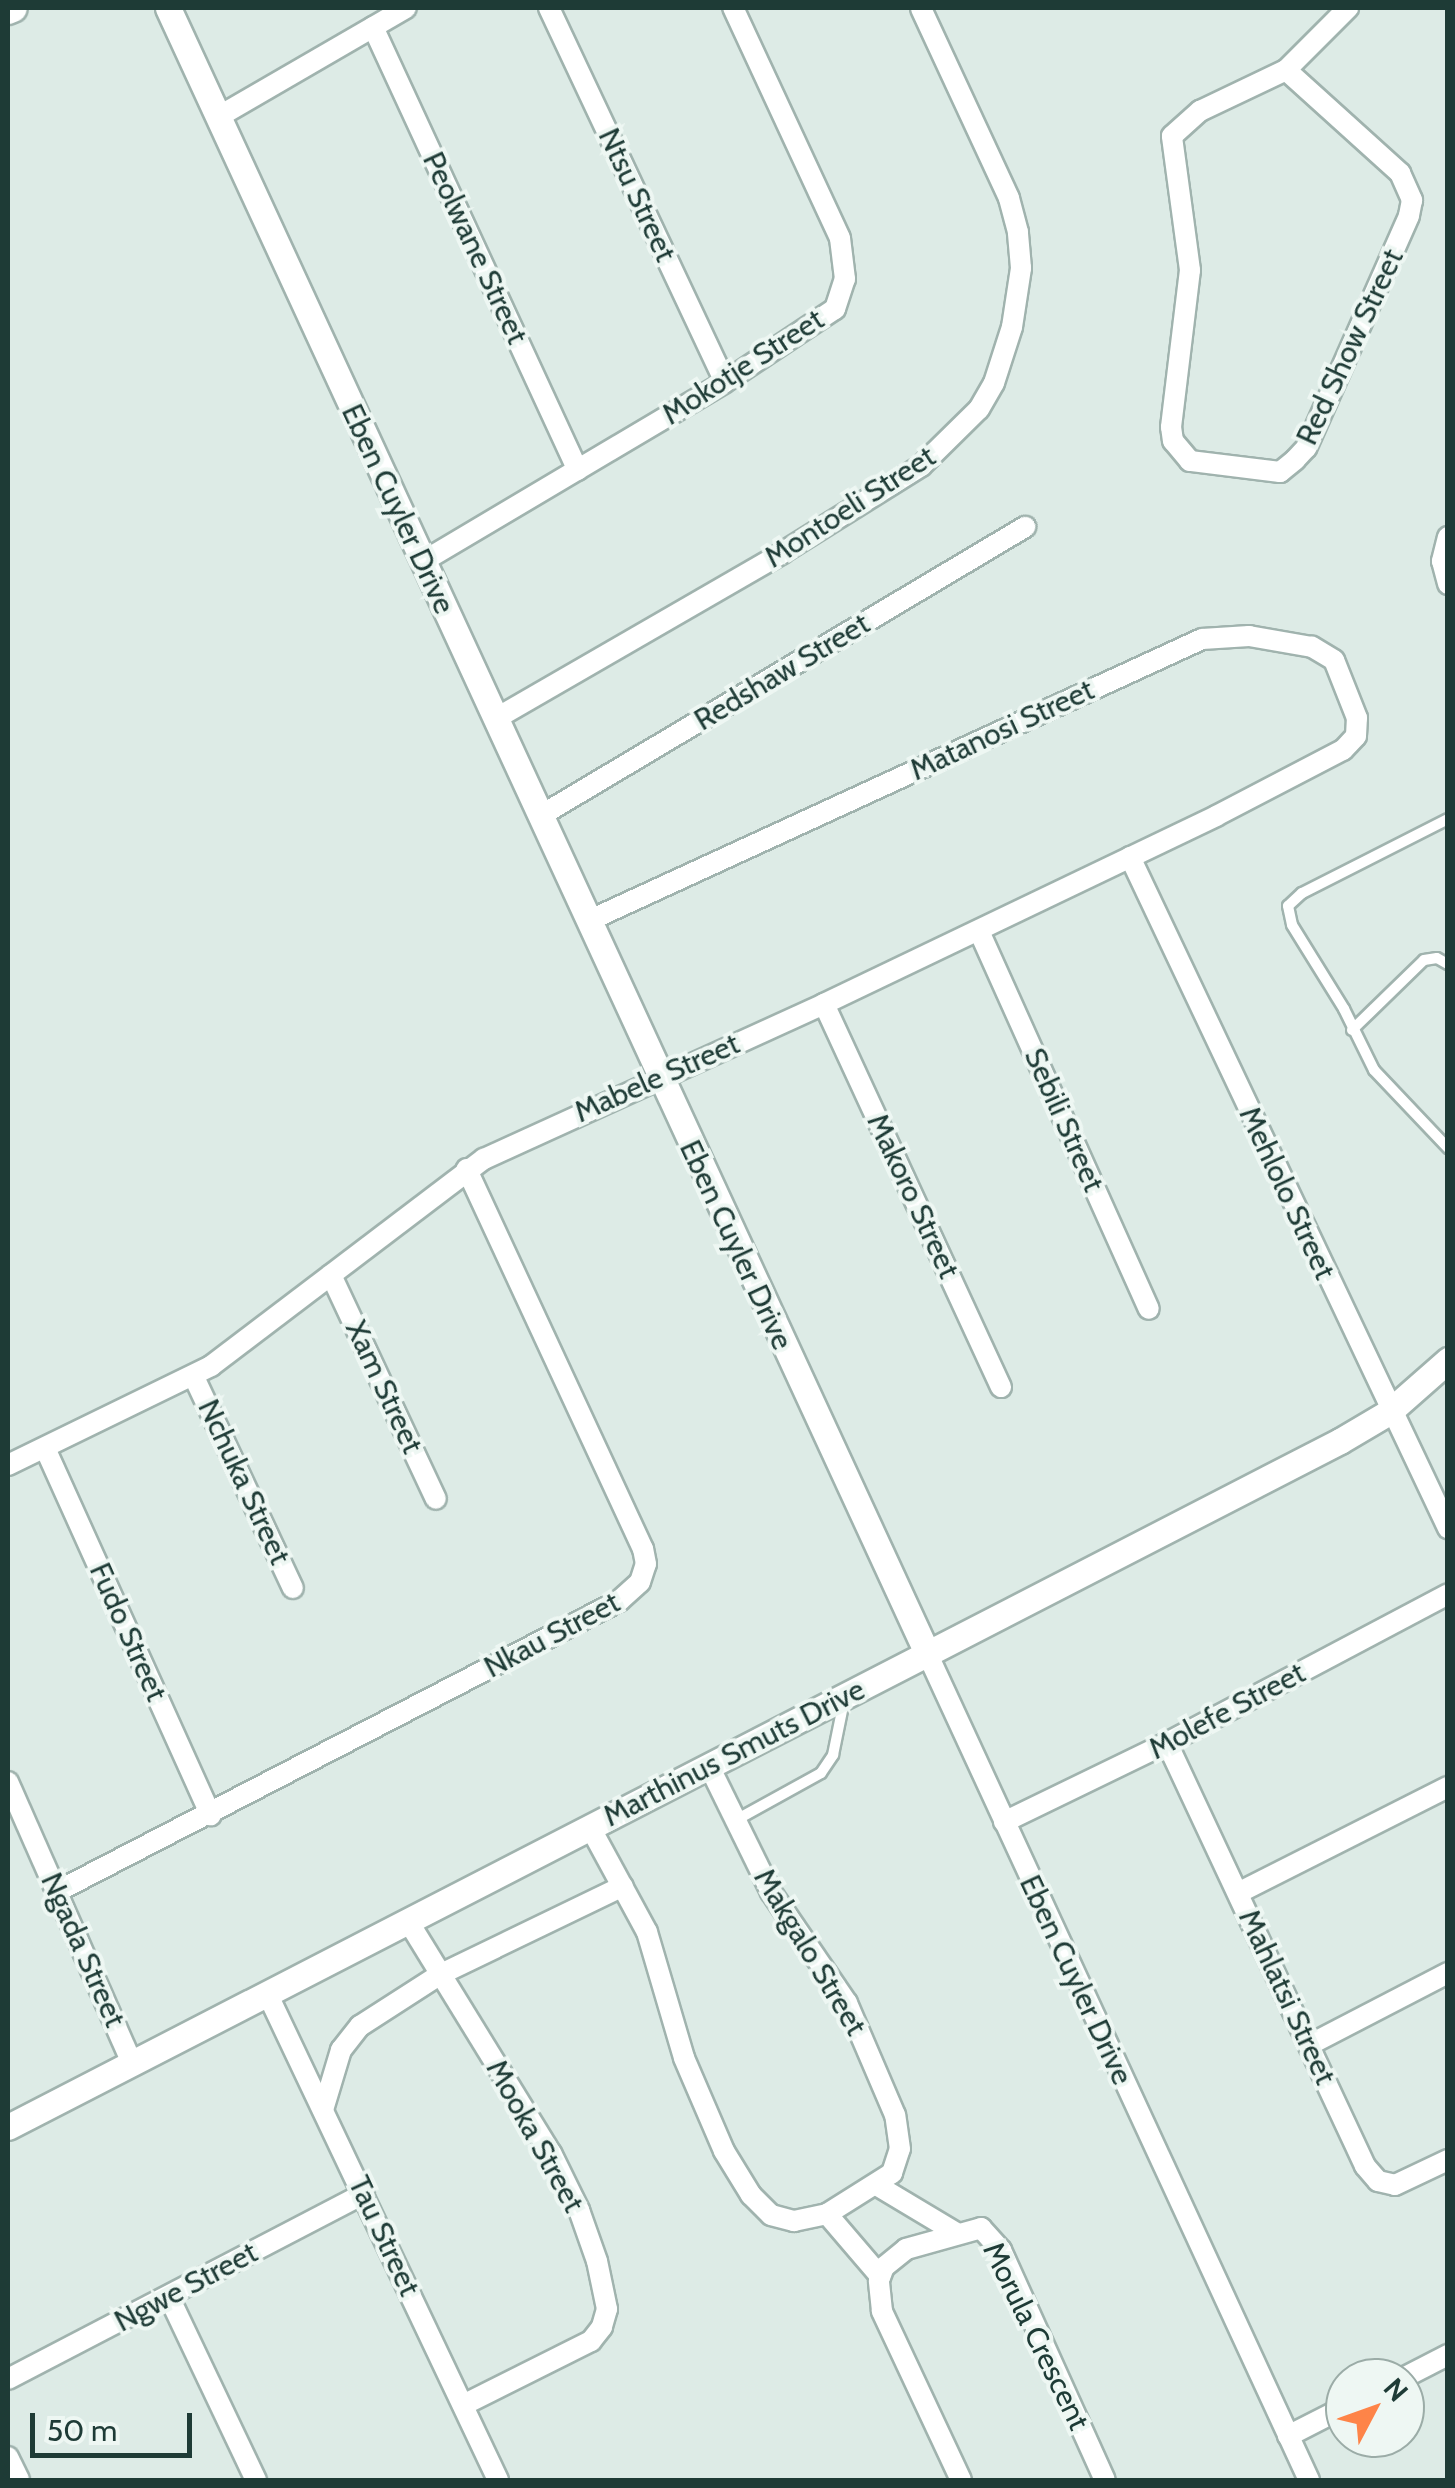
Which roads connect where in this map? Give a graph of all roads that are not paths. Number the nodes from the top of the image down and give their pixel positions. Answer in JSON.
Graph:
{"nodes":[{"id":1,"x":168,"y":8,"type":"edge"},
{"id":2,"x":406,"y":8,"type":"edge"},
{"id":3,"x":550,"y":8,"type":"edge"},
{"id":4,"x":733,"y":8,"type":"edge"},
{"id":5,"x":921,"y":8,"type":"edge"},
{"id":6,"x":1348,"y":8,"type":"edge"},
{"id":7,"x":373,"y":26,"type":"junction"},
{"id":8,"x":1286,"y":70,"type":"junction"},
{"id":9,"x":218,"y":117,"type":"junction"},
{"id":10,"x":725,"y":382,"type":"junction"},
{"id":11,"x":578,"y":470,"type":"junction"},
{"id":12,"x":1025,"y":527,"type":"dead end"},
{"id":13,"x":1448,"y":537,"type":"edge"},
{"id":14,"x":422,"y":562,"type":"junction"},
{"id":15,"x":1448,"y":584,"type":"edge"},
{"id":16,"x":495,"y":719,"type":"junction"},
{"id":17,"x":1344,"y":750,"type":"joint"},
{"id":18,"x":540,"y":816,"type":"junction"},
{"id":19,"x":1448,"y":820,"type":"edge"},
{"id":20,"x":1130,"y":857,"type":"junction"},
{"id":21,"x":588,"y":921,"type":"junction"},
{"id":22,"x":978,"y":931,"type":"junction"},
{"id":23,"x":1448,"y":964,"type":"edge"},
{"id":24,"x":824,"y":1004,"type":"junction"},
{"id":25,"x":1352,"y":1030,"type":"junction"},
{"id":26,"x":658,"y":1076,"type":"junction"},
{"id":27,"x":1448,"y":1148,"type":"edge"},
{"id":28,"x":467,"y":1170,"type":"junction"},
{"id":29,"x":332,"y":1275,"type":"junction"},
{"id":30,"x":1149,"y":1309,"type":"dead end"},
{"id":31,"x":1448,"y":1360,"type":"edge"},
{"id":32,"x":194,"y":1377,"type":"junction"},
{"id":33,"x":1002,"y":1387,"type":"dead end"},
{"id":34,"x":1389,"y":1412,"type":"junction"},
{"id":35,"x":45,"y":1448,"type":"junction"},
{"id":36,"x":8,"y":1465,"type":"edge"},
{"id":37,"x":436,"y":1500,"type":"dead end"},
{"id":38,"x":1448,"y":1528,"type":"edge"},
{"id":39,"x":293,"y":1588,"type":"dead end"},
{"id":40,"x":1448,"y":1594,"type":"edge"},
{"id":41,"x":927,"y":1653,"type":"junction"},
{"id":42,"x":844,"y":1696,"type":"junction"},
{"id":43,"x":1167,"y":1743,"type":"junction"},
{"id":44,"x":709,"y":1766,"type":"junction"},
{"id":45,"x":8,"y":1782,"type":"edge"},
{"id":46,"x":1448,"y":1787,"type":"edge"},
{"id":47,"x":210,"y":1815,"type":"junction"},
{"id":48,"x":736,"y":1820,"type":"junction"},
{"id":49,"x":1004,"y":1822,"type":"junction"},
{"id":50,"x":590,"y":1827,"type":"junction"},
{"id":51,"x":624,"y":1886,"type":"junction"},
{"id":52,"x":58,"y":1890,"type":"junction"},
{"id":53,"x":1238,"y":1892,"type":"junction"},
{"id":54,"x":408,"y":1921,"type":"junction"},
{"id":55,"x":1448,"y":1973,"type":"edge"},
{"id":56,"x":439,"y":1975,"type":"junction"},
{"id":57,"x":267,"y":1993,"type":"junction"},
{"id":58,"x":1309,"y":2044,"type":"junction"},
{"id":59,"x":132,"y":2063,"type":"junction"},
{"id":60,"x":324,"y":2110,"type":"junction"},
{"id":61,"x":8,"y":2127,"type":"edge"},
{"id":62,"x":1448,"y":2160,"type":"edge"},
{"id":63,"x":878,"y":2186,"type":"junction"},
{"id":64,"x":364,"y":2194,"type":"junction"},
{"id":65,"x":827,"y":2214,"type":"junction"},
{"id":66,"x":956,"y":2232,"type":"junction"},
{"id":67,"x":880,"y":2276,"type":"junction"},
{"id":68,"x":169,"y":2297,"type":"junction"},
{"id":69,"x":1448,"y":2355,"type":"edge"},
{"id":70,"x":1425,"y":2367,"type":"edge"},
{"id":71,"x":8,"y":2380,"type":"edge"},
{"id":72,"x":462,"y":2406,"type":"junction"},
{"id":73,"x":1325,"y":2418,"type":"edge"},
{"id":74,"x":1288,"y":2436,"type":"junction"},
{"id":75,"x":8,"y":2457,"type":"edge"},
{"id":76,"x":19,"y":2480,"type":"edge"},
{"id":77,"x":256,"y":2480,"type":"edge"},
{"id":78,"x":498,"y":2480,"type":"edge"},
{"id":79,"x":961,"y":2480,"type":"edge"},
{"id":80,"x":1106,"y":2480,"type":"edge"},
{"id":81,"x":1308,"y":2480,"type":"edge"}],
"edges":[{"from":1,"to":9,"type":"street","name":"Eben Cuyler Drive"},
{"from":2,"to":7,"type":"street"},
{"from":3,"to":10,"type":"street","name":"Ntsu Street"},
{"from":4,"to":10,"type":"street","name":"Mokotje Street"},
{"from":5,"to":16,"type":"street","name":"Montoeli Street"},
{"from":6,"to":8,"type":"street","name":"Red Show Street"},
{"from":7,"to":9,"type":"street"},
{"from":7,"to":11,"type":"street","name":"Peolwane Street"},
{"from":8,"to":8,"type":"street","name":"Red Show Street"},
{"from":9,"to":14,"type":"street","name":"Eben Cuyler Drive"},
{"from":10,"to":11,"type":"street","name":"Mokotje Street"},
{"from":11,"to":14,"type":"street","name":"Mokotje Street"},
{"from":12,"to":18,"type":"street","name":"Redshaw Street"},
{"from":13,"to":15,"type":"street"},
{"from":14,"to":16,"type":"street","name":"Eben Cuyler Drive"},
{"from":16,"to":18,"type":"street","name":"Eben Cuyler Drive"},
{"from":17,"to":20,"type":"street","name":"Mabele Street"},
{"from":17,"to":21,"type":"street","name":"Matanosi Street"},
{"from":18,"to":21,"type":"street","name":"Eben Cuyler Drive"},
{"from":19,"to":25,"type":"lane"},
{"from":20,"to":22,"type":"street","name":"Mabele Street"},
{"from":20,"to":34,"type":"street","name":"Mehlolo Street"},
{"from":21,"to":26,"type":"street","name":"Eben Cuyler Drive"},
{"from":22,"to":24,"type":"street","name":"Mabele Street"},
{"from":22,"to":30,"type":"street","name":"Sebili Street"},
{"from":23,"to":25,"type":"lane"},
{"from":24,"to":26,"type":"street","name":"Mabele Street"},
{"from":24,"to":33,"type":"street","name":"Makoro Street"},
{"from":25,"to":27,"type":"lane"},
{"from":26,"to":28,"type":"street","name":"Mabele Street"},
{"from":26,"to":41,"type":"street","name":"Eben Cuyler Drive"},
{"from":28,"to":29,"type":"street","name":"Mabele Street"},
{"from":28,"to":47,"type":"street","name":"Nkau Street"},
{"from":29,"to":32,"type":"street","name":"Mabele Street"},
{"from":29,"to":37,"type":"street","name":"Xam Street"},
{"from":31,"to":34,"type":"street","name":"Marthinus Smuts Drive"},
{"from":32,"to":35,"type":"street","name":"Mabele Street"},
{"from":32,"to":39,"type":"street","name":"Nchuka Street"},
{"from":34,"to":38,"type":"street","name":"Mehlolo Street"},
{"from":34,"to":41,"type":"street","name":"Marthinus Smuts Drive"},
{"from":35,"to":36,"type":"street","name":"Mabele Street"},
{"from":35,"to":47,"type":"street","name":"Fudo Street"},
{"from":40,"to":43,"type":"street","name":"Molefe Street"},
{"from":41,"to":42,"type":"street","name":"Marthinus Smuts Drive"},
{"from":41,"to":49,"type":"street","name":"Eben Cuyler Drive"},
{"from":42,"to":44,"type":"street","name":"Marthinus Smuts Drive"},
{"from":42,"to":48,"type":"lane"},
{"from":43,"to":49,"type":"street","name":"Molefe Street"},
{"from":43,"to":53,"type":"street","name":"Mahlatsi Street"},
{"from":44,"to":48,"type":"street","name":"Makgalo Street"},
{"from":44,"to":50,"type":"street","name":"Marthinus Smuts Drive"},
{"from":45,"to":52,"type":"street","name":"Ngada Street"},
{"from":46,"to":53,"type":"street"},
{"from":47,"to":52,"type":"street","name":"Nkau Street"},
{"from":48,"to":63,"type":"street","name":"Makgalo Street"},
{"from":49,"to":74,"type":"street","name":"Eben Cuyler Drive"},
{"from":50,"to":51,"type":"street"},
{"from":50,"to":54,"type":"street","name":"Marthinus Smuts Drive"},
{"from":51,"to":56,"type":"street"},
{"from":51,"to":65,"type":"street"},
{"from":52,"to":59,"type":"street","name":"Ngada Street"},
{"from":53,"to":58,"type":"street","name":"Mahlatsi Street"},
{"from":54,"to":56,"type":"street","name":"Mooka Street"},
{"from":54,"to":57,"type":"street","name":"Marthinus Smuts Drive"},
{"from":55,"to":58,"type":"street"},
{"from":56,"to":60,"type":"street"},
{"from":56,"to":72,"type":"street","name":"Mooka Street"},
{"from":57,"to":59,"type":"street","name":"Marthinus Smuts Drive"},
{"from":57,"to":60,"type":"street","name":"Tau Street"},
{"from":58,"to":62,"type":"street","name":"Mahlatsi Street"},
{"from":59,"to":61,"type":"street","name":"Marthinus Smuts Drive"},
{"from":60,"to":64,"type":"street","name":"Tau Street"},
{"from":63,"to":65,"type":"street"},
{"from":63,"to":66,"type":"street"},
{"from":64,"to":68,"type":"street","name":"Ngwe Street"},
{"from":64,"to":72,"type":"street","name":"Tau Street"},
{"from":65,"to":67,"type":"street"},
{"from":66,"to":67,"type":"street","name":"Morula Crescent"},
{"from":66,"to":80,"type":"street","name":"Morula Crescent"},
{"from":67,"to":79,"type":"street"},
{"from":68,"to":71,"type":"street","name":"Ngwe Street"},
{"from":68,"to":77,"type":"street"},
{"from":69,"to":70,"type":"street"},
{"from":72,"to":78,"type":"street","name":"Tau Street"},
{"from":73,"to":74,"type":"street"},
{"from":74,"to":81,"type":"street","name":"Eben Cuyler Drive"},
{"from":75,"to":76,"type":"street"}]}
